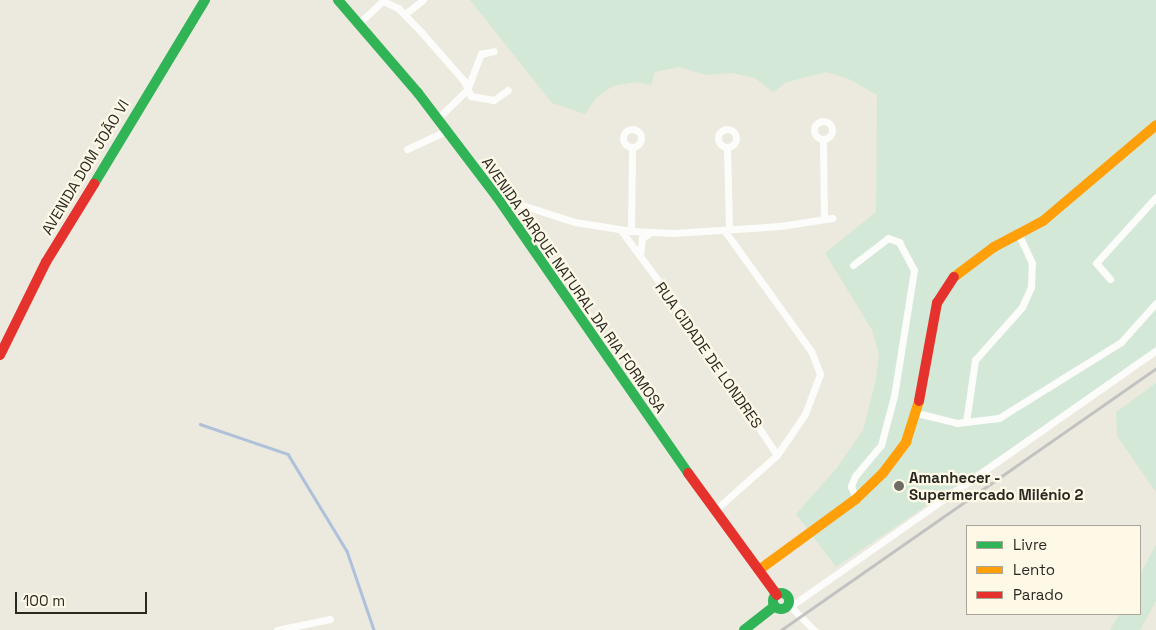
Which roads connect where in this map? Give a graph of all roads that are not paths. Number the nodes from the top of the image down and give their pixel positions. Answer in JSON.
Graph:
{"nodes":[{"id":1,"x":205,"y":0,"type":"edge"},
{"id":2,"x":338,"y":0,"type":"edge"},
{"id":3,"x":383,"y":0,"type":"edge"},
{"id":4,"x":423,"y":0,"type":"edge"},
{"id":5,"x":405,"y":14,"type":"junction"},
{"id":6,"x":358,"y":24,"type":"junction"},
{"id":7,"x":494,"y":51,"type":"dead end"},
{"id":8,"x":467,"y":90,"type":"junction"},
{"id":9,"x":508,"y":90,"type":"dead end"},
{"id":10,"x":437,"y":119,"type":"junction"},
{"id":11,"x":1156,"y":125,"type":"edge"},
{"id":12,"x":446,"y":131,"type":"junction"},
{"id":13,"x":824,"y":139,"type":"dead end"},
{"id":14,"x":632,"y":147,"type":"dead end"},
{"id":15,"x":727,"y":147,"type":"dead end"},
{"id":16,"x":407,"y":149,"type":"dead end"},
{"id":17,"x":497,"y":197,"type":"junction"},
{"id":18,"x":1156,"y":197,"type":"edge"},
{"id":19,"x":832,"y":218,"type":"dead end"},
{"id":20,"x":824,"y":219,"type":"junction"},
{"id":21,"x":620,"y":229,"type":"junction"},
{"id":22,"x":727,"y":230,"type":"junction"},
{"id":23,"x":631,"y":231,"type":"junction"},
{"id":24,"x":650,"y":232,"type":"junction"},
{"id":25,"x":1019,"y":235,"type":"junction"},
{"id":26,"x":640,"y":256,"type":"junction"},
{"id":27,"x":853,"y":265,"type":"dead end"},
{"id":28,"x":1110,"y":279,"type":"dead end"},
{"id":29,"x":1156,"y":303,"type":"edge"},
{"id":30,"x":1156,"y":350,"type":"edge"},
{"id":31,"x":0,"y":355,"type":"edge"},
{"id":32,"x":917,"y":414,"type":"junction"},
{"id":33,"x":966,"y":422,"type":"junction"},
{"id":34,"x":777,"y":455,"type":"junction"},
{"id":35,"x":856,"y":499,"type":"junction"},
{"id":36,"x":714,"y":511,"type":"junction"},
{"id":37,"x":759,"y":570,"type":"junction"},
{"id":38,"x":777,"y":594,"type":"junction"},
{"id":39,"x":789,"y":605,"type":"junction"},
{"id":40,"x":775,"y":606,"type":"junction"},
{"id":41,"x":330,"y":619,"type":"dead end"},
{"id":42,"x":277,"y":630,"type":"edge"},
{"id":43,"x":744,"y":630,"type":"edge"},
{"id":44,"x":814,"y":630,"type":"edge"}],
"edges":[{"from":1,"to":31,"type":"street","name":"AVENIDA DOM JOÃO VI"},
{"from":2,"to":6,"type":"street","name":"AVENIDA PARQUE NATURAL DA RIA FORMOSA"},
{"from":3,"to":5,"type":"street"},
{"from":3,"to":6,"type":"street"},
{"from":4,"to":5,"type":"street"},
{"from":5,"to":8,"type":"street"},
{"from":6,"to":10,"type":"street","name":"AVENIDA PARQUE NATURAL DA RIA FORMOSA"},
{"from":7,"to":8,"type":"street"},
{"from":8,"to":9,"type":"street"},
{"from":8,"to":10,"type":"street"},
{"from":10,"to":12,"type":"street","name":"AVENIDA PARQUE NATURAL DA RIA FORMOSA"},
{"from":11,"to":25,"type":"street"},
{"from":12,"to":16,"type":"street"},
{"from":12,"to":17,"type":"street","name":"AVENIDA PARQUE NATURAL DA RIA FORMOSA"},
{"from":13,"to":20,"type":"street"},
{"from":14,"to":23,"type":"street"},
{"from":15,"to":22,"type":"street"},
{"from":17,"to":21,"type":"street"},
{"from":17,"to":36,"type":"street","name":"AVENIDA PARQUE NATURAL DA RIA FORMOSA"},
{"from":18,"to":28,"type":"street"},
{"from":19,"to":20,"type":"street"},
{"from":20,"to":22,"type":"street"},
{"from":21,"to":23,"type":"street"},
{"from":21,"to":26,"type":"street","name":"RUA CIDADE DE LONDRES"},
{"from":22,"to":24,"type":"street"},
{"from":22,"to":34,"type":"street"},
{"from":23,"to":24,"type":"street"},
{"from":24,"to":26,"type":"street"},
{"from":25,"to":32,"type":"street"},
{"from":25,"to":33,"type":"street"},
{"from":26,"to":34,"type":"street","name":"RUA CIDADE DE LONDRES"},
{"from":27,"to":35,"type":"street"},
{"from":29,"to":33,"type":"street"},
{"from":30,"to":39,"type":"street"},
{"from":32,"to":33,"type":"street"},
{"from":32,"to":35,"type":"street"},
{"from":34,"to":36,"type":"street"},
{"from":35,"to":37,"type":"street"},
{"from":36,"to":37,"type":"street","name":"AVENIDA PARQUE NATURAL DA RIA FORMOSA"},
{"from":37,"to":38,"type":"street","name":"AVENIDA PARQUE NATURAL DA RIA FORMOSA"},
{"from":38,"to":39,"type":"street"},
{"from":38,"to":40,"type":"street"},
{"from":39,"to":40,"type":"street"},
{"from":39,"to":44,"type":"street"},
{"from":40,"to":43,"type":"street"},
{"from":41,"to":42,"type":"street"}]}
